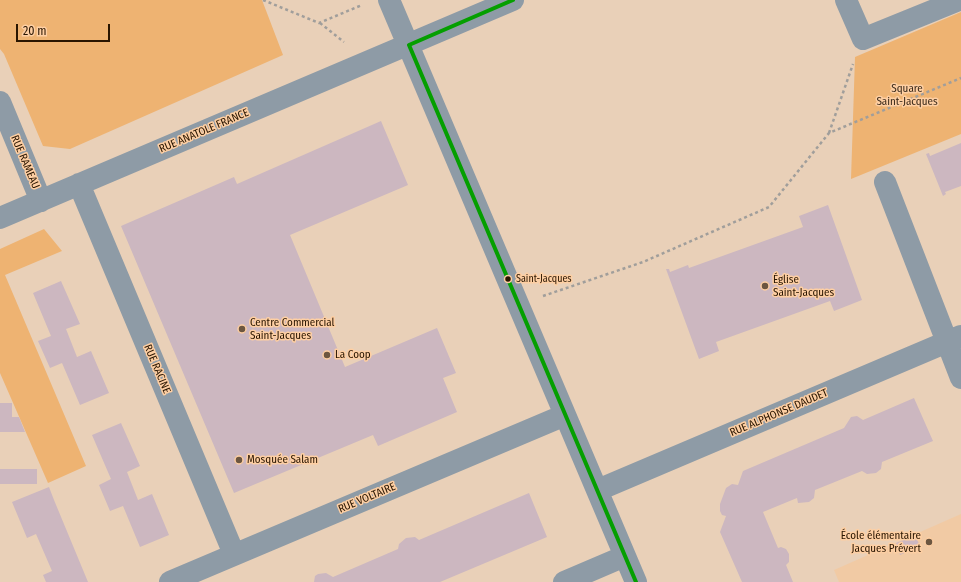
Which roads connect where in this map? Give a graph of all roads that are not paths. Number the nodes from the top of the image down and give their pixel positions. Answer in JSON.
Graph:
{"nodes":[{"id":1,"x":389,"y":0,"type":"edge"},
{"id":2,"x":513,"y":0,"type":"edge"},
{"id":3,"x":846,"y":0,"type":"edge"},
{"id":4,"x":959,"y":0,"type":"edge"},
{"id":5,"x":409,"y":45,"type":"junction"},
{"id":6,"x":0,"y":102,"type":"edge"},
{"id":7,"x":885,"y":182,"type":"dead end"},
{"id":8,"x":79,"y":184,"type":"junction"},
{"id":9,"x":41,"y":201,"type":"junction"},
{"id":10,"x":0,"y":218,"type":"edge"},
{"id":11,"x":954,"y":339,"type":"edge"},
{"id":12,"x":961,"y":378,"type":"edge"},
{"id":13,"x":565,"y":415,"type":"junction"},
{"id":14,"x":598,"y":490,"type":"junction"},
{"id":15,"x":234,"y":554,"type":"junction"},
{"id":16,"x":625,"y":556,"type":"junction"},
{"id":17,"x":170,"y":582,"type":"edge"},
{"id":18,"x":564,"y":582,"type":"edge"},
{"id":19,"x":636,"y":582,"type":"edge"}],
"edges":[{"from":1,"to":5,"type":"street"},
{"from":2,"to":5,"type":"street","name":"RUE ANATOLE FRANCE"},
{"from":3,"to":4,"type":"street"},
{"from":5,"to":8,"type":"street","name":"RUE ANATOLE FRANCE"},
{"from":5,"to":13,"type":"street"},
{"from":6,"to":9,"type":"street","name":"RUE RAMEAU"},
{"from":7,"to":11,"type":"street"},
{"from":8,"to":9,"type":"street","name":"RUE ANATOLE FRANCE"},
{"from":8,"to":15,"type":"street","name":"RUE RACINE"},
{"from":9,"to":10,"type":"street","name":"RUE ANATOLE FRANCE"},
{"from":11,"to":12,"type":"street"},
{"from":11,"to":14,"type":"street","name":"RUE ALPHONSE DAUDET"},
{"from":13,"to":14,"type":"street"},
{"from":13,"to":15,"type":"street","name":"RUE VOLTAIRE"},
{"from":14,"to":16,"type":"street"},
{"from":15,"to":17,"type":"street","name":"RUE VOLTAIRE"},
{"from":16,"to":18,"type":"street"},
{"from":16,"to":19,"type":"street"}]}
